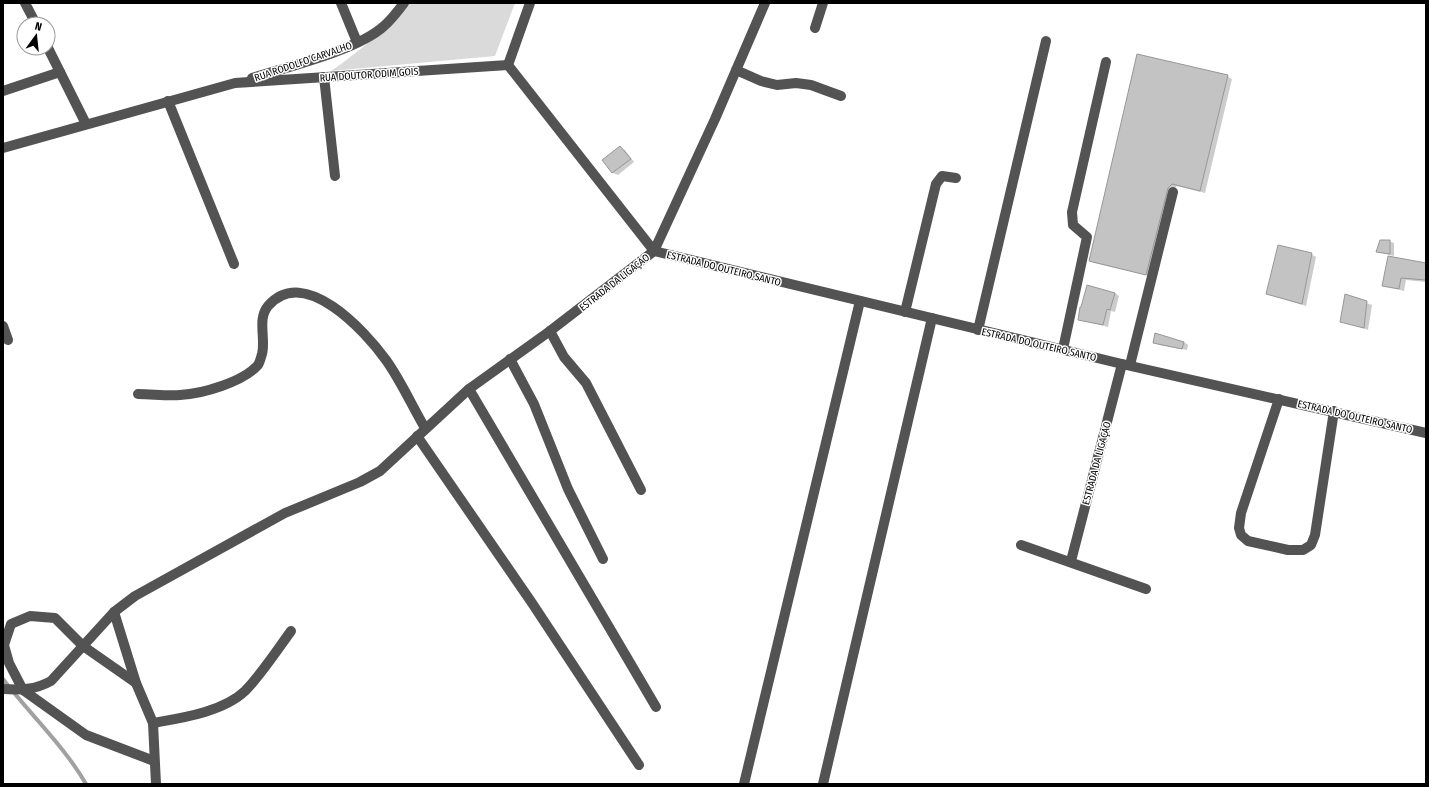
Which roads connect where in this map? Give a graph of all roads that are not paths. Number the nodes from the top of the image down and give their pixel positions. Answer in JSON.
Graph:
{"nodes":[{"id":1,"x":25,"y":3,"type":"edge"},
{"id":2,"x":341,"y":3,"type":"edge"},
{"id":3,"x":404,"y":3,"type":"edge"},
{"id":4,"x":530,"y":3,"type":"edge"},
{"id":5,"x":765,"y":3,"type":"edge"},
{"id":6,"x":823,"y":3,"type":"edge"},
{"id":7,"x":32,"y":16,"type":"edge"},
{"id":8,"x":815,"y":28,"type":"dead end"},
{"id":9,"x":1046,"y":41,"type":"dead end"},
{"id":10,"x":357,"y":42,"type":"junction"},
{"id":11,"x":52,"y":56,"type":"edge"},
{"id":12,"x":1106,"y":62,"type":"dead end"},
{"id":13,"x":508,"y":65,"type":"junction"},
{"id":14,"x":736,"y":70,"type":"junction"},
{"id":15,"x":60,"y":72,"type":"junction"},
{"id":16,"x":324,"y":77,"type":"junction"},
{"id":17,"x":235,"y":83,"type":"junction"},
{"id":18,"x":3,"y":90,"type":"edge"},
{"id":19,"x":841,"y":96,"type":"dead end"},
{"id":20,"x":168,"y":101,"type":"junction"},
{"id":21,"x":86,"y":124,"type":"junction"},
{"id":22,"x":3,"y":148,"type":"edge"},
{"id":23,"x":335,"y":176,"type":"dead end"},
{"id":24,"x":956,"y":178,"type":"dead end"},
{"id":25,"x":1173,"y":192,"type":"dead end"},
{"id":26,"x":654,"y":251,"type":"junction"},
{"id":27,"x":234,"y":264,"type":"dead end"},
{"id":28,"x":860,"y":301,"type":"junction"},
{"id":29,"x":905,"y":312,"type":"junction"},
{"id":30,"x":932,"y":318,"type":"junction"},
{"id":31,"x":3,"y":326,"type":"edge"},
{"id":32,"x":978,"y":330,"type":"junction"},
{"id":33,"x":550,"y":331,"type":"junction"},
{"id":34,"x":8,"y":340,"type":"dead end"},
{"id":35,"x":1063,"y":349,"type":"junction"},
{"id":36,"x":510,"y":359,"type":"junction"},
{"id":37,"x":1126,"y":364,"type":"junction"},
{"id":38,"x":469,"y":388,"type":"junction"},
{"id":39,"x":138,"y":394,"type":"dead end"},
{"id":40,"x":1279,"y":399,"type":"junction"},
{"id":41,"x":1334,"y":411,"type":"junction"},
{"id":42,"x":425,"y":428,"type":"junction"},
{"id":43,"x":1426,"y":432,"type":"edge"},
{"id":44,"x":417,"y":436,"type":"junction"},
{"id":45,"x":641,"y":490,"type":"dead end"},
{"id":46,"x":1021,"y":545,"type":"dead end"},
{"id":47,"x":603,"y":559,"type":"dead end"},
{"id":48,"x":1071,"y":561,"type":"junction"},
{"id":49,"x":1146,"y":589,"type":"dead end"},
{"id":50,"x":114,"y":612,"type":"junction"},
{"id":51,"x":291,"y":631,"type":"dead end"},
{"id":52,"x":83,"y":646,"type":"junction"},
{"id":53,"x":136,"y":683,"type":"junction"},
{"id":54,"x":3,"y":690,"type":"edge"},
{"id":55,"x":20,"y":690,"type":"junction"},
{"id":56,"x":656,"y":707,"type":"dead end"},
{"id":57,"x":153,"y":723,"type":"junction"},
{"id":58,"x":154,"y":761,"type":"junction"},
{"id":59,"x":639,"y":765,"type":"dead end"},
{"id":60,"x":156,"y":784,"type":"edge"},
{"id":61,"x":744,"y":784,"type":"edge"},
{"id":62,"x":823,"y":784,"type":"edge"}],
"edges":[{"from":1,"to":7,"type":"street"},
{"from":2,"to":10,"type":"street"},
{"from":3,"to":10,"type":"street","name":"RUA RODOLFO CARVALHO"},
{"from":4,"to":13,"type":"street"},
{"from":5,"to":14,"type":"street","name":"ESTRADA DA LIGAÇÃO"},
{"from":6,"to":8,"type":"street"},
{"from":9,"to":32,"type":"street"},
{"from":10,"to":17,"type":"street","name":"RUA RODOLFO CARVALHO"},
{"from":11,"to":15,"type":"street"},
{"from":12,"to":35,"type":"street"},
{"from":13,"to":16,"type":"street","name":"RUA DOUTOR ODIM GOIS"},
{"from":13,"to":26,"type":"street"},
{"from":14,"to":19,"type":"street"},
{"from":14,"to":26,"type":"street","name":"ESTRADA DA LIGAÇÃO"},
{"from":15,"to":18,"type":"street"},
{"from":15,"to":21,"type":"street"},
{"from":16,"to":17,"type":"street","name":"RUA DOUTOR ODIM GOIS"},
{"from":16,"to":23,"type":"street"},
{"from":17,"to":20,"type":"street","name":"RUA DOUTOR ODIM GOIS"},
{"from":20,"to":21,"type":"street","name":"RUA DOUTOR ODIM GOIS"},
{"from":20,"to":27,"type":"street"},
{"from":21,"to":22,"type":"street","name":"RUA DOUTOR ODIM GOIS"},
{"from":24,"to":29,"type":"street"},
{"from":25,"to":37,"type":"street","name":"ESTRADA DA LIGAÇÃO"},
{"from":26,"to":28,"type":"street","name":"ESTRADA DO OUTEIRO SANTO"},
{"from":26,"to":33,"type":"street","name":"ESTRADA DA LIGAÇÃO"},
{"from":28,"to":29,"type":"street","name":"ESTRADA DO OUTEIRO SANTO"},
{"from":28,"to":61,"type":"street"},
{"from":29,"to":30,"type":"street","name":"ESTRADA DO OUTEIRO SANTO"},
{"from":30,"to":32,"type":"street","name":"ESTRADA DO OUTEIRO SANTO"},
{"from":30,"to":62,"type":"street"},
{"from":31,"to":34,"type":"street"},
{"from":32,"to":35,"type":"street","name":"ESTRADA DO OUTEIRO SANTO"},
{"from":33,"to":36,"type":"street","name":"ESTRADA DA LIGAÇÃO"},
{"from":33,"to":45,"type":"street"},
{"from":35,"to":37,"type":"street","name":"ESTRADA DO OUTEIRO SANTO"},
{"from":36,"to":38,"type":"street","name":"ESTRADA DA LIGAÇÃO"},
{"from":36,"to":47,"type":"street"},
{"from":37,"to":40,"type":"street","name":"ESTRADA DO OUTEIRO SANTO"},
{"from":37,"to":48,"type":"street","name":"ESTRADA DA LIGAÇÃO"},
{"from":38,"to":42,"type":"street","name":"ESTRADA DA LIGAÇÃO"},
{"from":38,"to":56,"type":"street"},
{"from":39,"to":42,"type":"street"},
{"from":40,"to":41,"type":"street","name":"ESTRADA DO OUTEIRO SANTO"},
{"from":40,"to":41,"type":"street"},
{"from":41,"to":43,"type":"street","name":"ESTRADA DO OUTEIRO SANTO"},
{"from":42,"to":44,"type":"street","name":"ESTRADA DA LIGAÇÃO"},
{"from":44,"to":50,"type":"street","name":"ESTRADA DA LIGAÇÃO"},
{"from":44,"to":59,"type":"street"},
{"from":46,"to":48,"type":"street"},
{"from":48,"to":49,"type":"street"},
{"from":50,"to":52,"type":"street","name":"ESTRADA DA LIGAÇÃO"},
{"from":50,"to":53,"type":"street"},
{"from":51,"to":57,"type":"street"},
{"from":52,"to":53,"type":"street"},
{"from":52,"to":55,"type":"street"},
{"from":52,"to":55,"type":"street"},
{"from":53,"to":57,"type":"street"},
{"from":54,"to":55,"type":"street"},
{"from":55,"to":58,"type":"street"},
{"from":57,"to":58,"type":"street"},
{"from":58,"to":60,"type":"street"}]}
